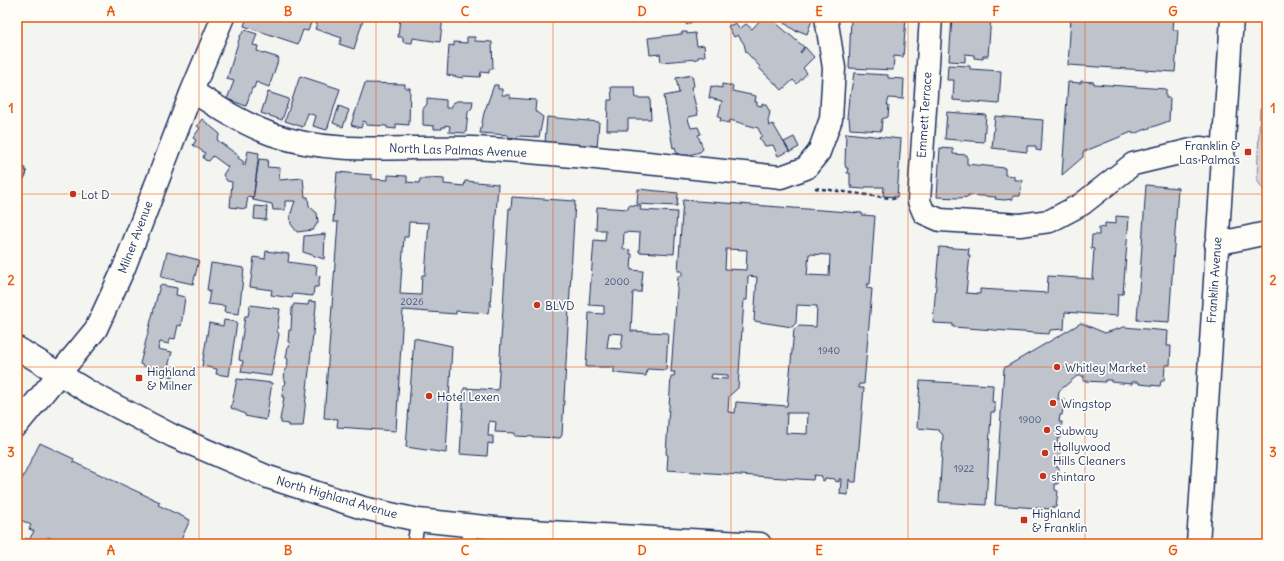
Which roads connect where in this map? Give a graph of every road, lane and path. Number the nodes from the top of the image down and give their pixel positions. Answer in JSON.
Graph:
{"nodes":[{"id":1,"x":223,"y":17,"type":"edge"},
{"id":2,"x":826,"y":17,"type":"edge"},
{"id":3,"x":931,"y":17,"type":"edge"},
{"id":4,"x":1232,"y":17,"type":"edge"},
{"id":5,"x":192,"y":91,"type":"junction"},
{"id":6,"x":1222,"y":151,"type":"junction"},
{"id":7,"x":806,"y":168,"type":"junction"},
{"id":8,"x":921,"y":207,"type":"junction"},
{"id":9,"x":1267,"y":233,"type":"edge"},
{"id":10,"x":1216,"y":244,"type":"junction"},
{"id":11,"x":17,"y":348,"type":"edge"},
{"id":12,"x":60,"y":374,"type":"junction"},
{"id":13,"x":17,"y":425,"type":"edge"},
{"id":14,"x":418,"y":520,"type":"junction"},
{"id":15,"x":470,"y":535,"type":"edge"},
{"id":16,"x":414,"y":544,"type":"edge"},
{"id":17,"x":760,"y":544,"type":"edge"},
{"id":18,"x":1198,"y":544,"type":"edge"}],
"edges":[{"from":1,"to":5,"type":"street","name":"Milner Avenue"},
{"from":2,"to":7,"type":"street"},
{"from":3,"to":8,"type":"street","name":"Emmett Terrace"},
{"from":4,"to":6,"type":"street","name":"Franklin Avenue"},
{"from":5,"to":7,"type":"street","name":"North Las Palmas Avenue"},
{"from":5,"to":12,"type":"street","name":"Milner Avenue"},
{"from":6,"to":8,"type":"street"},
{"from":6,"to":10,"type":"street","name":"Franklin Avenue"},
{"from":7,"to":8,"type":"path"},
{"from":9,"to":10,"type":"street"},
{"from":10,"to":18,"type":"street","name":"Franklin Avenue"},
{"from":11,"to":12,"type":"street","name":"North Highland Avenue"},
{"from":12,"to":13,"type":"street","name":"Milner Avenue"},
{"from":12,"to":14,"type":"street","name":"North Highland Avenue"},
{"from":14,"to":15,"type":"street","name":"North Highland Avenue"},
{"from":14,"to":16,"type":"lane"},
{"from":15,"to":17,"type":"street","name":"North Highland Avenue"}]}
